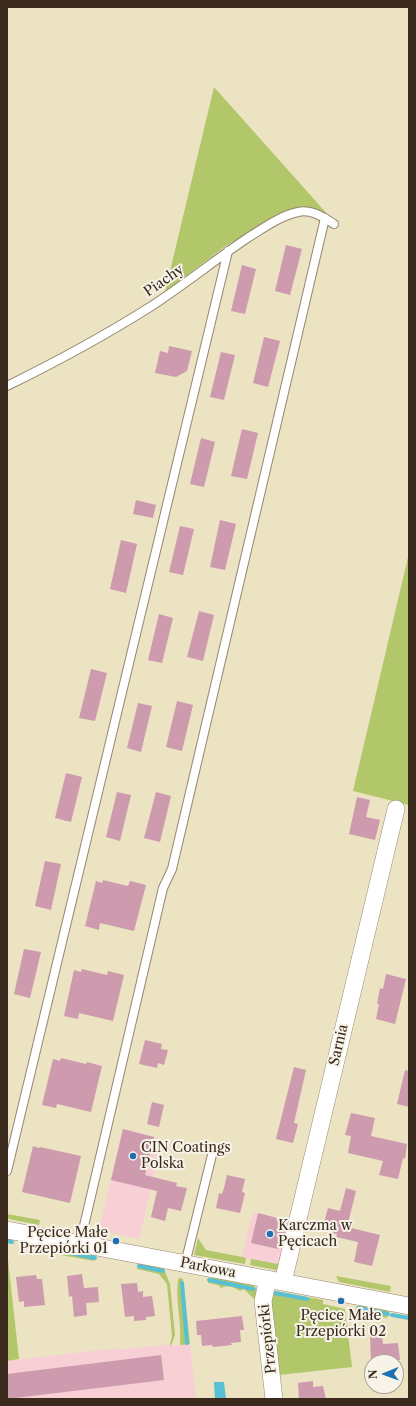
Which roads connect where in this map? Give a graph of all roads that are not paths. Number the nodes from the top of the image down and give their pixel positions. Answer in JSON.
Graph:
{"nodes":[{"id":1,"x":325,"y":218,"type":"junction"},
{"id":2,"x":334,"y":224,"type":"dead end"},
{"id":3,"x":228,"y":251,"type":"junction"},
{"id":4,"x":7,"y":386,"type":"edge"},
{"id":5,"x":396,"y":809,"type":"dead end"},
{"id":6,"x":212,"y":1155,"type":"dead end"},
{"id":7,"x":7,"y":1171,"type":"edge"},
{"id":8,"x":7,"y":1230,"type":"edge"},
{"id":9,"x":80,"y":1243,"type":"junction"},
{"id":10,"x":185,"y":1264,"type":"junction"},
{"id":11,"x":275,"y":1281,"type":"junction"},
{"id":12,"x":409,"y":1306,"type":"edge"},
{"id":13,"x":274,"y":1399,"type":"edge"}],
"edges":[{"from":1,"to":2,"type":"lane","name":"Piachy"},
{"from":1,"to":3,"type":"lane","name":"Piachy"},
{"from":1,"to":9,"type":"lane"},
{"from":3,"to":4,"type":"lane","name":"Piachy"},
{"from":3,"to":7,"type":"lane"},
{"from":5,"to":11,"type":"street","name":"Sarnia"},
{"from":6,"to":10,"type":"lane"},
{"from":8,"to":9,"type":"street","name":"Parkowa"},
{"from":9,"to":10,"type":"street","name":"Parkowa"},
{"from":10,"to":11,"type":"street","name":"Parkowa"},
{"from":11,"to":12,"type":"street","name":"Parkowa"},
{"from":11,"to":13,"type":"street","name":"Przepiórki"}]}
